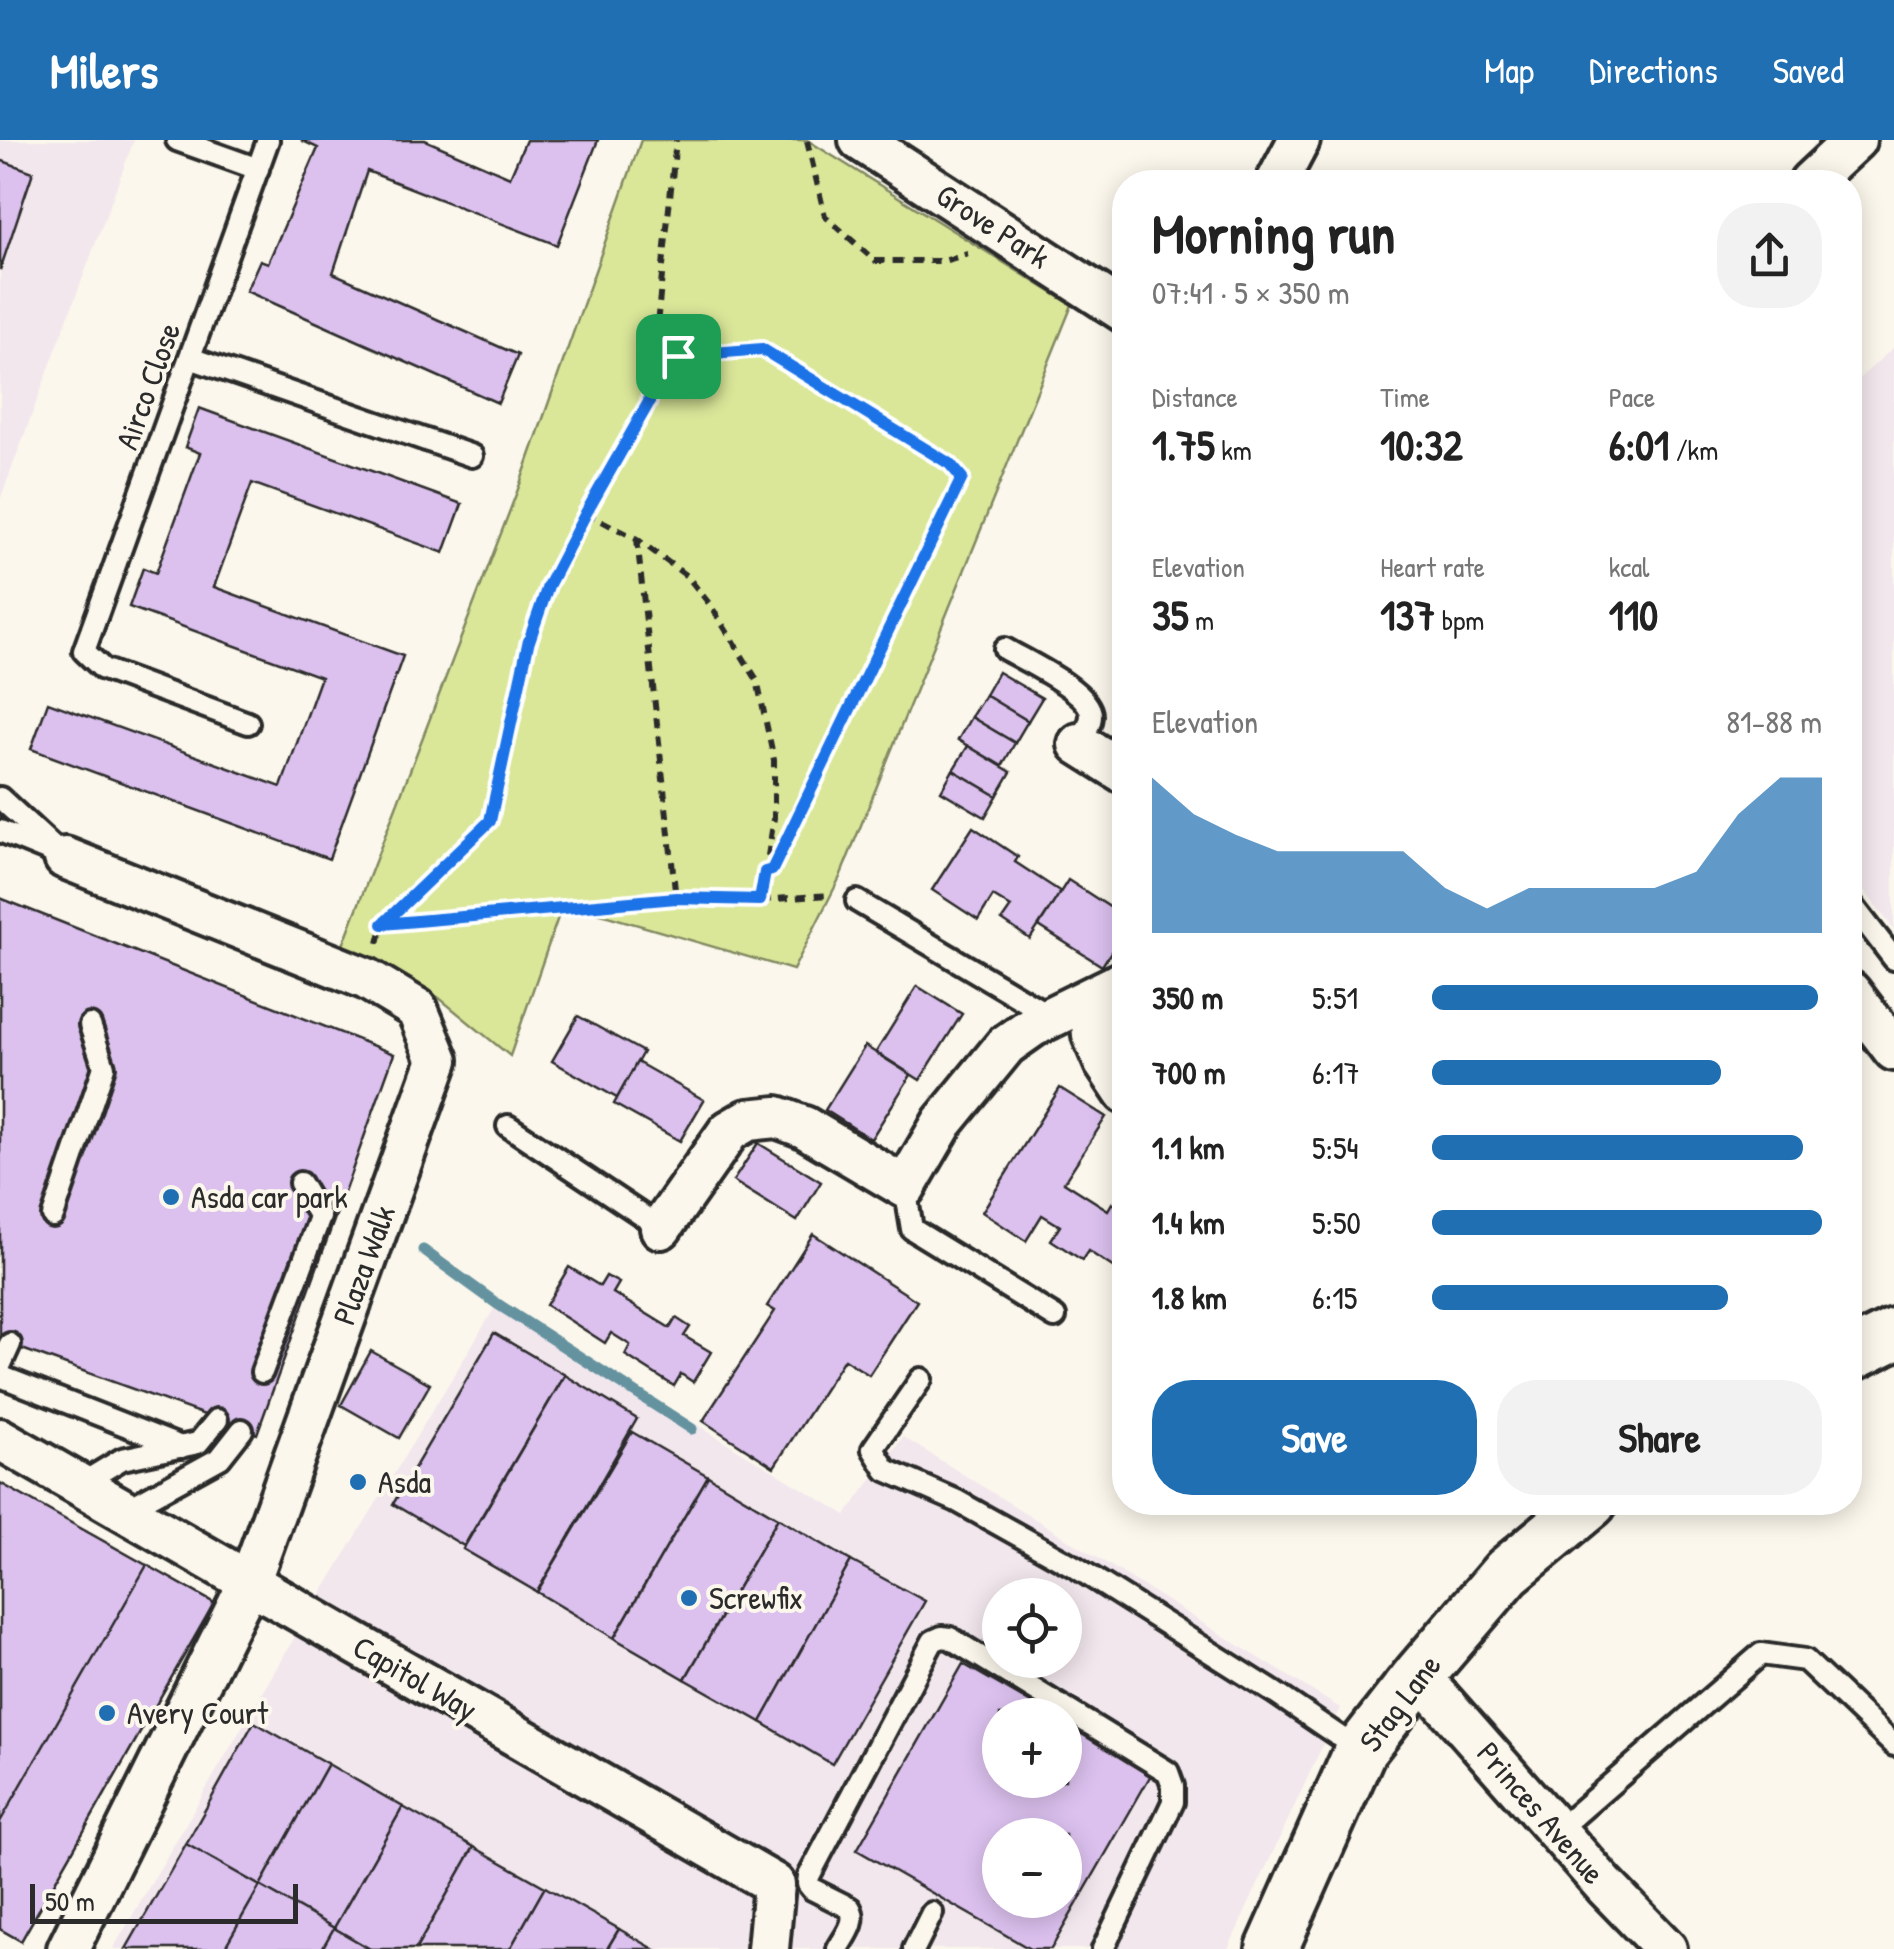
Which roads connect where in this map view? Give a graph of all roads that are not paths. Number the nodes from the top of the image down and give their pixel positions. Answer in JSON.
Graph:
{"nodes":[{"id":1,"x":177,"y":140,"type":"edge"},
{"id":2,"x":268,"y":140,"type":"edge"},
{"id":3,"x":860,"y":140,"type":"edge"},
{"id":4,"x":1299,"y":140,"type":"edge"},
{"id":5,"x":1855,"y":140,"type":"edge"},
{"id":6,"x":258,"y":169,"type":"junction"},
{"id":7,"x":1283,"y":170,"type":"edge"},
{"id":8,"x":1823,"y":170,"type":"edge"},
{"id":9,"x":1112,"y":304,"type":"edge"},
{"id":10,"x":190,"y":358,"type":"junction"},
{"id":11,"x":472,"y":456,"type":"dead end"},
{"id":12,"x":1006,"y":650,"type":"dead end"},
{"id":13,"x":248,"y":723,"type":"dead end"},
{"id":14,"x":1079,"y":744,"type":"joint"},
{"id":15,"x":1112,"y":765,"type":"edge"},
{"id":16,"x":0,"y":798,"type":"edge"},
{"id":17,"x":0,"y":832,"type":"edge"},
{"id":18,"x":65,"y":858,"type":"junction"},
{"id":19,"x":857,"y":900,"type":"road end"},
{"id":20,"x":1862,"y":918,"type":"edge"},
{"id":21,"x":1894,"y":959,"type":"edge"},
{"id":22,"x":1108,"y":990,"type":"edge"},
{"id":23,"x":1862,"y":1008,"type":"edge"},
{"id":24,"x":1052,"y":1017,"type":"junction"},
{"id":25,"x":90,"y":1025,"type":"dead end"},
{"id":26,"x":1894,"y":1050,"type":"edge"},
{"id":27,"x":1112,"y":1074,"type":"edge"},
{"id":28,"x":508,"y":1126,"type":"dead end"},
{"id":29,"x":300,"y":1183,"type":"dead end"},
{"id":30,"x":905,"y":1187,"type":"junction"},
{"id":31,"x":53,"y":1216,"type":"dead end"},
{"id":32,"x":661,"y":1228,"type":"joint"},
{"id":33,"x":1055,"y":1317,"type":"dead end"},
{"id":34,"x":1894,"y":1334,"type":"edge"},
{"id":35,"x":10,"y":1344,"type":"dead end"},
{"id":36,"x":1862,"y":1350,"type":"edge"},
{"id":37,"x":0,"y":1366,"type":"edge"},
{"id":38,"x":262,"y":1372,"type":"dead end"},
{"id":39,"x":0,"y":1376,"type":"edge"},
{"id":40,"x":921,"y":1380,"type":"dead end"},
{"id":41,"x":217,"y":1420,"type":"dead end"},
{"id":42,"x":242,"y":1430,"type":"dead end"},
{"id":43,"x":0,"y":1439,"type":"edge"},
{"id":44,"x":182,"y":1447,"type":"junction"},
{"id":45,"x":79,"y":1485,"type":"junction"},
{"id":46,"x":124,"y":1511,"type":"junction"},
{"id":47,"x":1575,"y":1515,"type":"edge"},
{"id":48,"x":249,"y":1583,"type":"junction"},
{"id":49,"x":1419,"y":1675,"type":"junction"},
{"id":50,"x":1894,"y":1745,"type":"edge"},
{"id":51,"x":1360,"y":1751,"type":"junction"},
{"id":52,"x":1558,"y":1831,"type":"junction"},
{"id":53,"x":932,"y":1913,"type":"dead end"},
{"id":54,"x":68,"y":1949,"type":"edge"},
{"id":55,"x":768,"y":1949,"type":"edge"},
{"id":56,"x":838,"y":1949,"type":"edge"},
{"id":57,"x":914,"y":1949,"type":"edge"},
{"id":58,"x":1102,"y":1949,"type":"edge"},
{"id":59,"x":1272,"y":1949,"type":"edge"},
{"id":60,"x":1666,"y":1949,"type":"edge"}],
"edges":[{"from":1,"to":6,"type":"lane"},
{"from":2,"to":6,"type":"lane","name":"Airco Close"},
{"from":3,"to":9,"type":"street","name":"Grove Park"},
{"from":4,"to":7,"type":"street"},
{"from":5,"to":8,"type":"street"},
{"from":6,"to":10,"type":"lane","name":"Airco Close"},
{"from":10,"to":11,"type":"lane"},
{"from":10,"to":13,"type":"lane","name":"Airco Close"},
{"from":12,"to":14,"type":"lane"},
{"from":14,"to":15,"type":"street"},
{"from":16,"to":18,"type":"lane","name":"Plaza Walk"},
{"from":17,"to":18,"type":"lane"},
{"from":18,"to":48,"type":"street","name":"Plaza Walk"},
{"from":19,"to":24,"type":"lane"},
{"from":20,"to":21,"type":"lane"},
{"from":22,"to":24,"type":"street"},
{"from":22,"to":27,"type":"street"},
{"from":23,"to":26,"type":"street"},
{"from":24,"to":30,"type":"street"},
{"from":25,"to":31,"type":"lane"},
{"from":28,"to":32,"type":"lane"},
{"from":29,"to":38,"type":"lane"},
{"from":30,"to":32,"type":"street"},
{"from":30,"to":33,"type":"lane"},
{"from":34,"to":36,"type":"street"},
{"from":35,"to":37,"type":"lane"},
{"from":39,"to":44,"type":"lane"},
{"from":40,"to":51,"type":"lane"},
{"from":41,"to":44,"type":"lane"},
{"from":42,"to":46,"type":"lane"},
{"from":43,"to":45,"type":"street","name":"Capitol Way"},
{"from":44,"to":45,"type":"lane"},
{"from":45,"to":46,"type":"street","name":"Capitol Way"},
{"from":46,"to":48,"type":"street","name":"Capitol Way"},
{"from":47,"to":49,"type":"street","name":"Stag Lane"},
{"from":48,"to":54,"type":"street","name":"Plaza Walk"},
{"from":48,"to":55,"type":"street","name":"Capitol Way"},
{"from":49,"to":51,"type":"street","name":"Stag Lane"},
{"from":49,"to":52,"type":"street","name":"Princes Avenue"},
{"from":50,"to":52,"type":"lane"},
{"from":51,"to":59,"type":"street","name":"Stag Lane"},
{"from":52,"to":60,"type":"street","name":"Princes Avenue"},
{"from":53,"to":57,"type":"lane"},
{"from":56,"to":58,"type":"lane"}]}
